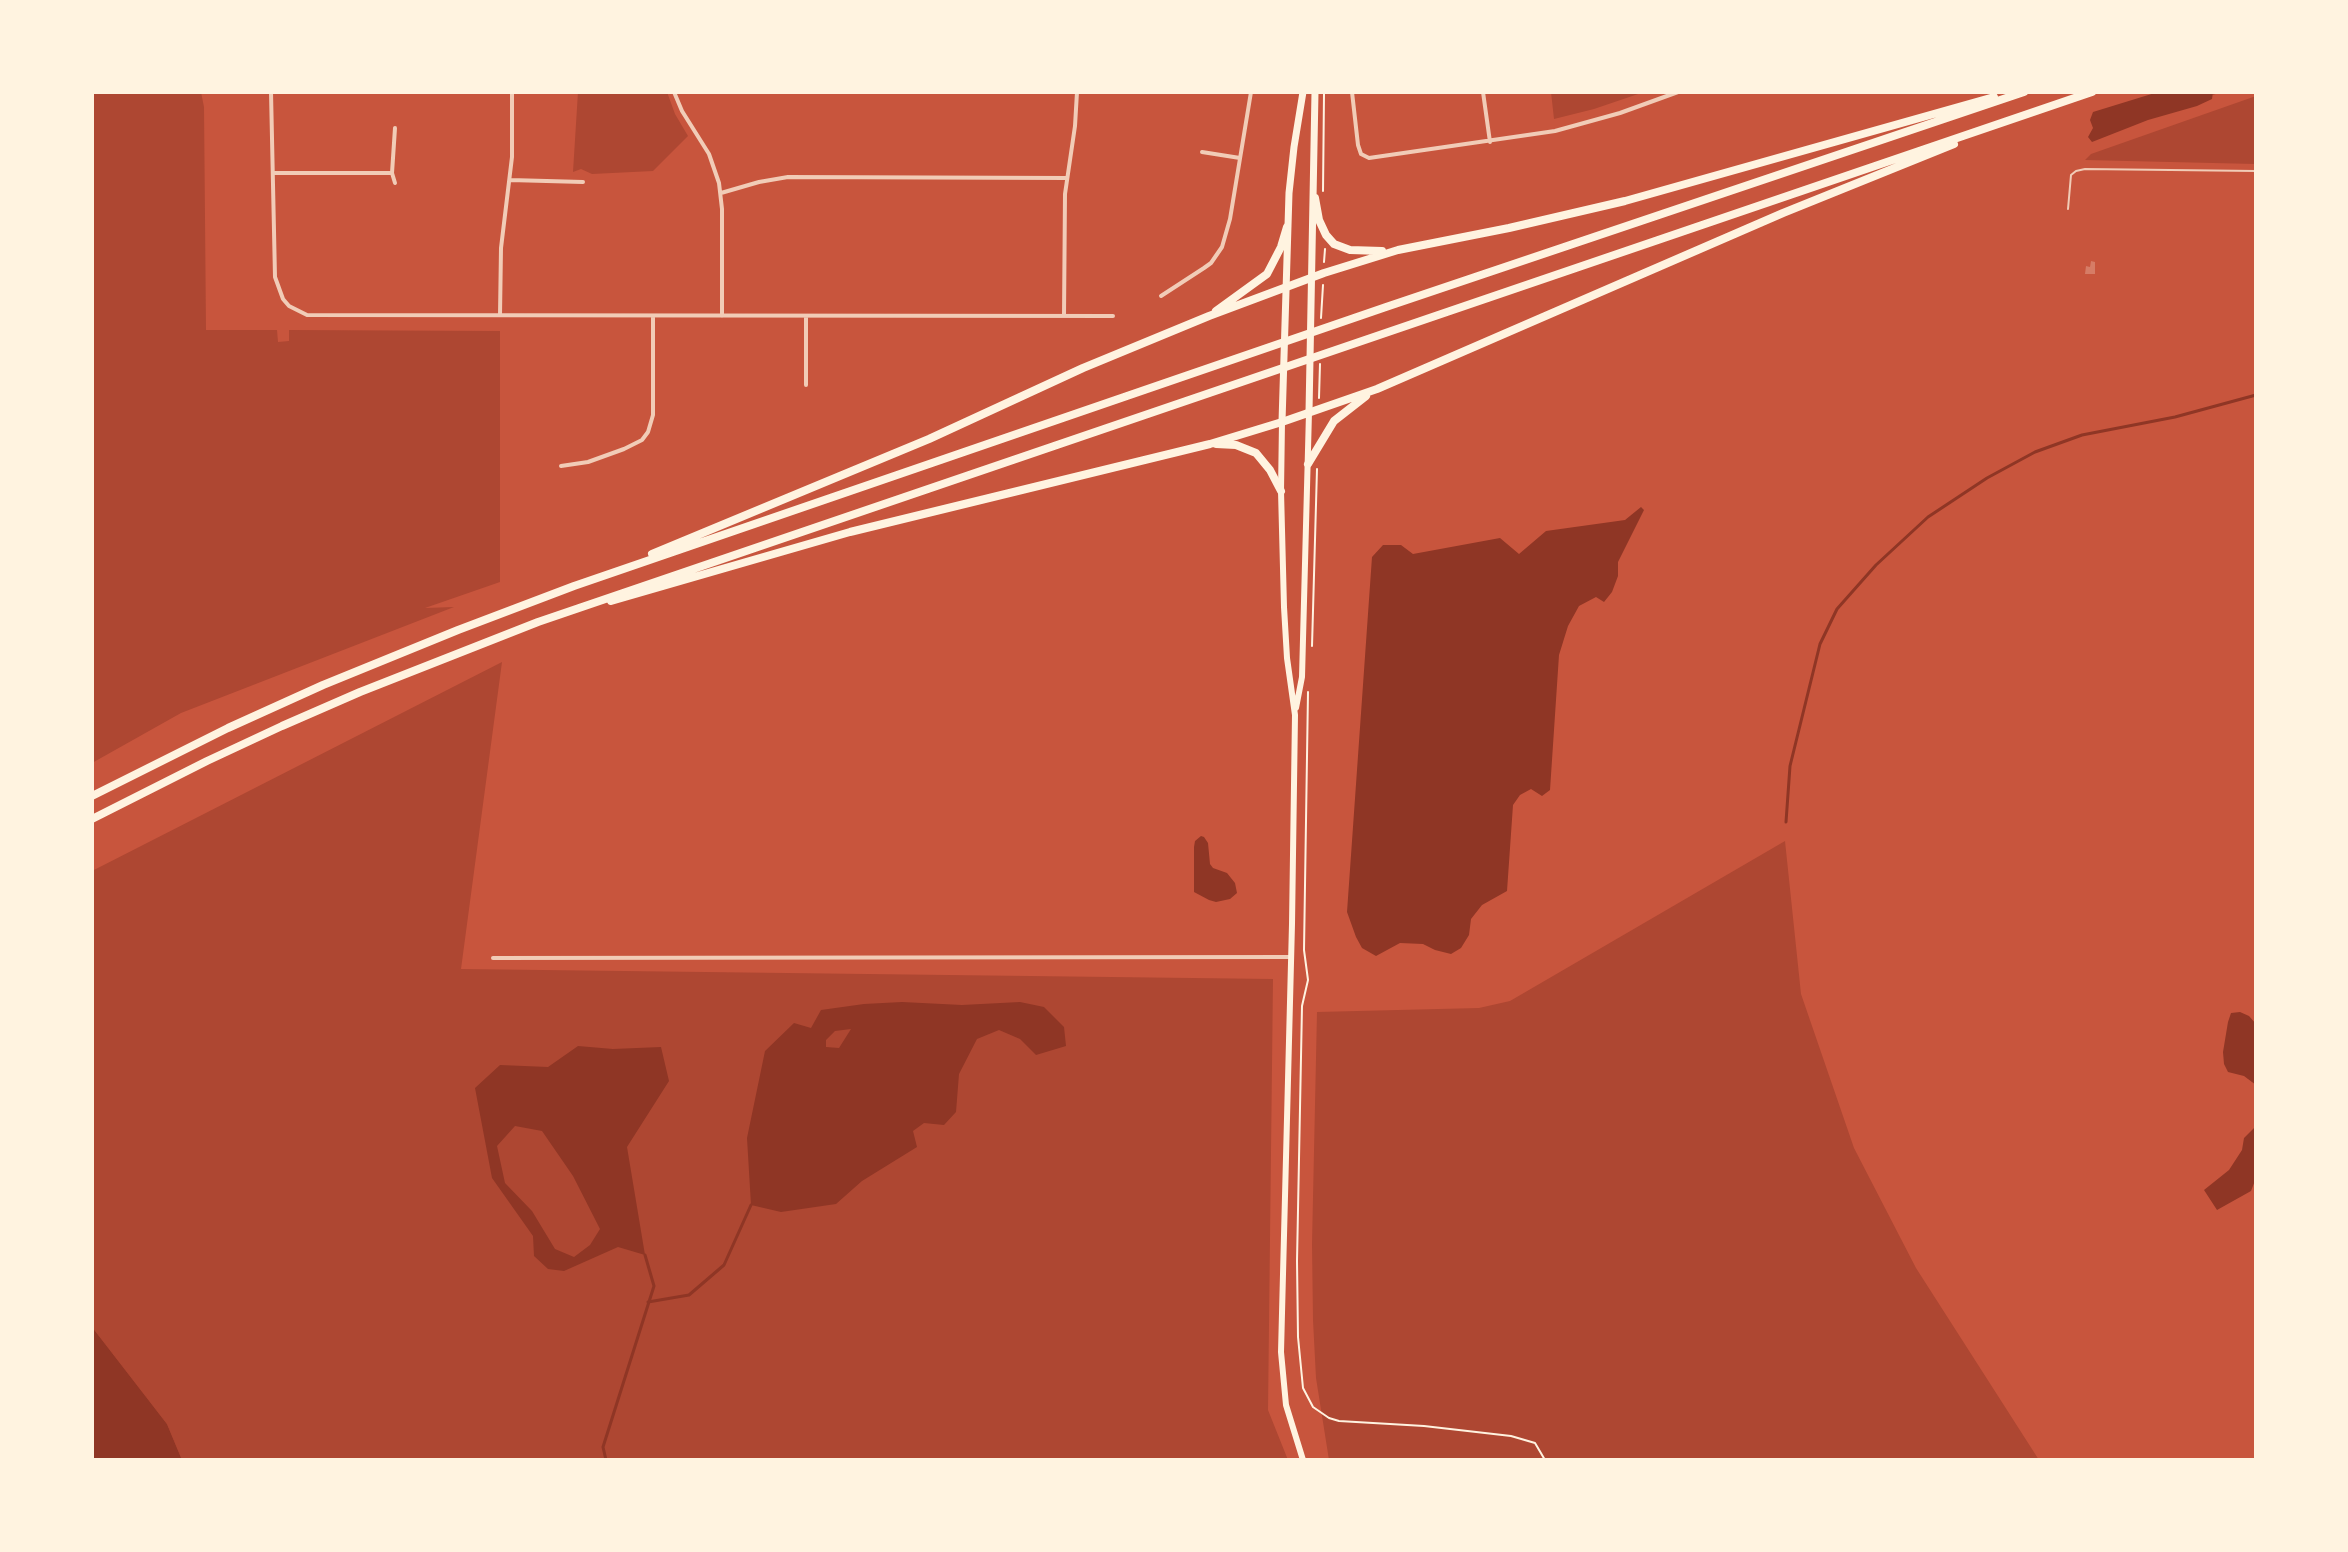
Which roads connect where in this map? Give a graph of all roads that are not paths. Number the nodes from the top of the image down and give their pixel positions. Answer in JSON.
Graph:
{"nodes":[{"id":1,"x":271,"y":92,"type":"edge"},
{"id":2,"x":512,"y":92,"type":"edge"},
{"id":3,"x":674,"y":92,"type":"edge"},
{"id":4,"x":1077,"y":92,"type":"edge"},
{"id":5,"x":1251,"y":92,"type":"edge"},
{"id":6,"x":1303,"y":92,"type":"edge"},
{"id":7,"x":1315,"y":92,"type":"edge"},
{"id":8,"x":1352,"y":92,"type":"edge"},
{"id":9,"x":1483,"y":92,"type":"edge"},
{"id":10,"x":1678,"y":92,"type":"edge"},
{"id":11,"x":2011,"y":92,"type":"edge"},
{"id":12,"x":2024,"y":92,"type":"edge"},
{"id":13,"x":2092,"y":92,"type":"edge"},
{"id":14,"x":2028,"y":113,"type":"junction"},
{"id":15,"x":395,"y":128,"type":"dead end"},
{"id":16,"x":1490,"y":142,"type":"junction"},
{"id":17,"x":1202,"y":152,"type":"dead end"},
{"id":18,"x":1240,"y":158,"type":"junction"},
{"id":19,"x":2256,"y":171,"type":"edge"},
{"id":20,"x":274,"y":173,"type":"junction"},
{"id":21,"x":392,"y":173,"type":"junction"},
{"id":22,"x":1067,"y":178,"type":"junction"},
{"id":23,"x":510,"y":180,"type":"junction"},
{"id":24,"x":583,"y":182,"type":"dead end"},
{"id":25,"x":395,"y":183,"type":"dead end"},
{"id":26,"x":721,"y":193,"type":"junction"},
{"id":27,"x":1319,"y":200,"type":"junction"},
{"id":28,"x":2068,"y":209,"type":"dead end"},
{"id":29,"x":1287,"y":227,"type":"junction"},
{"id":30,"x":1398,"y":250,"type":"junction"},
{"id":31,"x":1312,"y":279,"type":"junction"},
{"id":32,"x":1286,"y":288,"type":"junction"},
{"id":33,"x":1161,"y":296,"type":"dead end"},
{"id":34,"x":500,"y":315,"type":"junction"},
{"id":35,"x":653,"y":316,"type":"junction"},
{"id":36,"x":722,"y":316,"type":"junction"},
{"id":37,"x":806,"y":316,"type":"junction"},
{"id":38,"x":1064,"y":316,"type":"junction"},
{"id":39,"x":1113,"y":316,"type":"dead end"},
{"id":40,"x":1209,"y":316,"type":"junction"},
{"id":41,"x":806,"y":385,"type":"dead end"},
{"id":42,"x":1377,"y":389,"type":"junction"},
{"id":43,"x":1309,"y":412,"type":"junction"},
{"id":44,"x":1282,"y":422,"type":"junction"},
{"id":45,"x":1210,"y":444,"type":"junction"},
{"id":46,"x":1308,"y":464,"type":"junction"},
{"id":47,"x":561,"y":466,"type":"dead end"},
{"id":48,"x":1281,"y":491,"type":"junction"},
{"id":49,"x":574,"y":586,"type":"junction"},
{"id":50,"x":538,"y":622,"type":"junction"},
{"id":51,"x":1295,"y":715,"type":"junction"},
{"id":52,"x":92,"y":796,"type":"edge"},
{"id":53,"x":92,"y":819,"type":"edge"},
{"id":54,"x":1291,"y":957,"type":"junction"},
{"id":55,"x":493,"y":958,"type":"dead end"},
{"id":56,"x":1303,"y":1460,"type":"edge"}],
"edges":[{"from":1,"to":20,"type":"street"},
{"from":2,"to":23,"type":"street"},
{"from":3,"to":26,"type":"street"},
{"from":4,"to":22,"type":"street"},
{"from":5,"to":18,"type":"street"},
{"from":6,"to":29,"type":"main road"},
{"from":7,"to":27,"type":"main road"},
{"from":8,"to":16,"type":"street"},
{"from":9,"to":16,"type":"street"},
{"from":10,"to":16,"type":"street"},
{"from":11,"to":30,"type":"highway"},
{"from":12,"to":49,"type":"highway"},
{"from":13,"to":14,"type":"highway"},
{"from":14,"to":42,"type":"highway"},
{"from":14,"to":50,"type":"highway"},
{"from":15,"to":21,"type":"street"},
{"from":17,"to":18,"type":"street"},
{"from":18,"to":33,"type":"street"},
{"from":19,"to":28,"type":"lane"},
{"from":20,"to":21,"type":"street"},
{"from":20,"to":34,"type":"street"},
{"from":21,"to":25,"type":"street"},
{"from":22,"to":26,"type":"street"},
{"from":22,"to":38,"type":"street"},
{"from":23,"to":24,"type":"street"},
{"from":23,"to":34,"type":"street"},
{"from":26,"to":36,"type":"street"},
{"from":27,"to":30,"type":"highway"},
{"from":27,"to":31,"type":"main road"},
{"from":29,"to":32,"type":"main road"},
{"from":29,"to":40,"type":"highway"},
{"from":30,"to":31,"type":"highway"},
{"from":31,"to":32,"type":"highway"},
{"from":31,"to":43,"type":"main road"},
{"from":32,"to":40,"type":"highway"},
{"from":32,"to":44,"type":"main road"},
{"from":34,"to":35,"type":"street"},
{"from":35,"to":36,"type":"street"},
{"from":35,"to":47,"type":"street"},
{"from":36,"to":37,"type":"street"},
{"from":37,"to":38,"type":"street"},
{"from":37,"to":41,"type":"street"},
{"from":38,"to":39,"type":"street"},
{"from":40,"to":49,"type":"highway"},
{"from":42,"to":43,"type":"highway"},
{"from":42,"to":46,"type":"highway"},
{"from":43,"to":44,"type":"highway"},
{"from":43,"to":46,"type":"main road"},
{"from":44,"to":45,"type":"highway"},
{"from":44,"to":48,"type":"main road"},
{"from":45,"to":48,"type":"highway"},
{"from":45,"to":50,"type":"highway"},
{"from":46,"to":51,"type":"main road"},
{"from":48,"to":51,"type":"main road"},
{"from":49,"to":52,"type":"highway"},
{"from":50,"to":53,"type":"highway"},
{"from":51,"to":54,"type":"main road"},
{"from":54,"to":55,"type":"street"},
{"from":54,"to":56,"type":"main road"}]}
